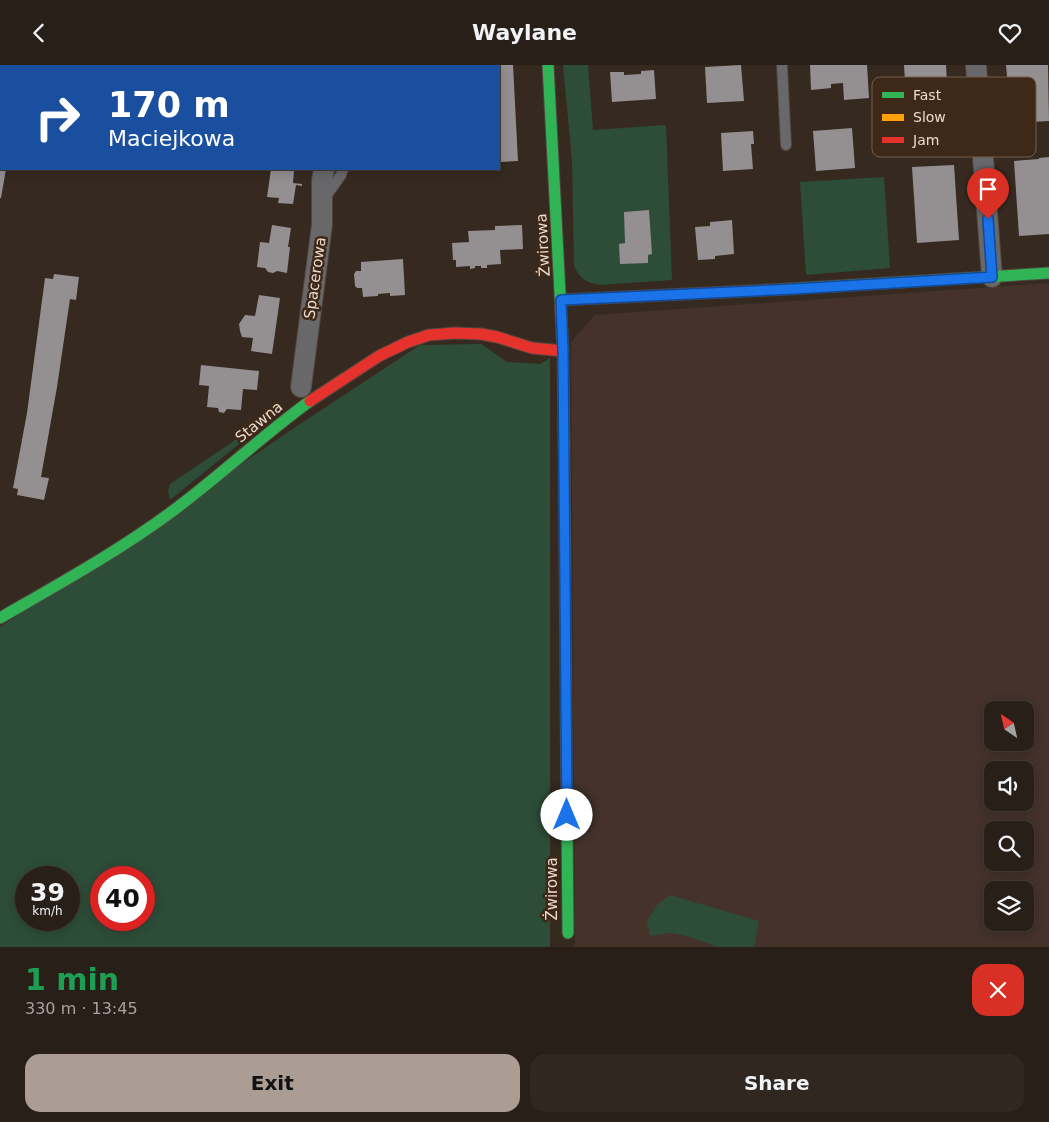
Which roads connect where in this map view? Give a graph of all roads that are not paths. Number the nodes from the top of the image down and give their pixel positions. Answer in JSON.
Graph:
{"nodes":[{"id":1,"x":548,"y":65,"type":"edge"},
{"id":2,"x":782,"y":65,"type":"edge"},
{"id":3,"x":786,"y":145,"type":"dead end"},
{"id":4,"x":983,"y":157,"type":"edge"},
{"id":5,"x":324,"y":170,"type":"edge"},
{"id":6,"x":343,"y":170,"type":"edge"},
{"id":7,"x":322,"y":201,"type":"junction"},
{"id":8,"x":991,"y":267,"type":"junction"},
{"id":9,"x":1049,"y":273,"type":"edge"},
{"id":10,"x":561,"y":300,"type":"junction"},
{"id":11,"x":563,"y":351,"type":"junction"},
{"id":12,"x":301,"y":387,"type":"dead end"},
{"id":13,"x":0,"y":618,"type":"edge"},
{"id":14,"x":568,"y":933,"type":"dead end"}],
"edges":[{"from":1,"to":10,"type":"street","name":"Żwirowa"},
{"from":2,"to":3,"type":"lane"},
{"from":4,"to":8,"type":"street"},
{"from":5,"to":7,"type":"street","name":"Spacerowa"},
{"from":6,"to":7,"type":"lane"},
{"from":7,"to":12,"type":"street","name":"Spacerowa"},
{"from":8,"to":9,"type":"street"},
{"from":8,"to":10,"type":"street"},
{"from":10,"to":11,"type":"street","name":"Żwirowa"},
{"from":11,"to":13,"type":"street","name":"Stawna"},
{"from":11,"to":14,"type":"street","name":"Żwirowa"}]}
